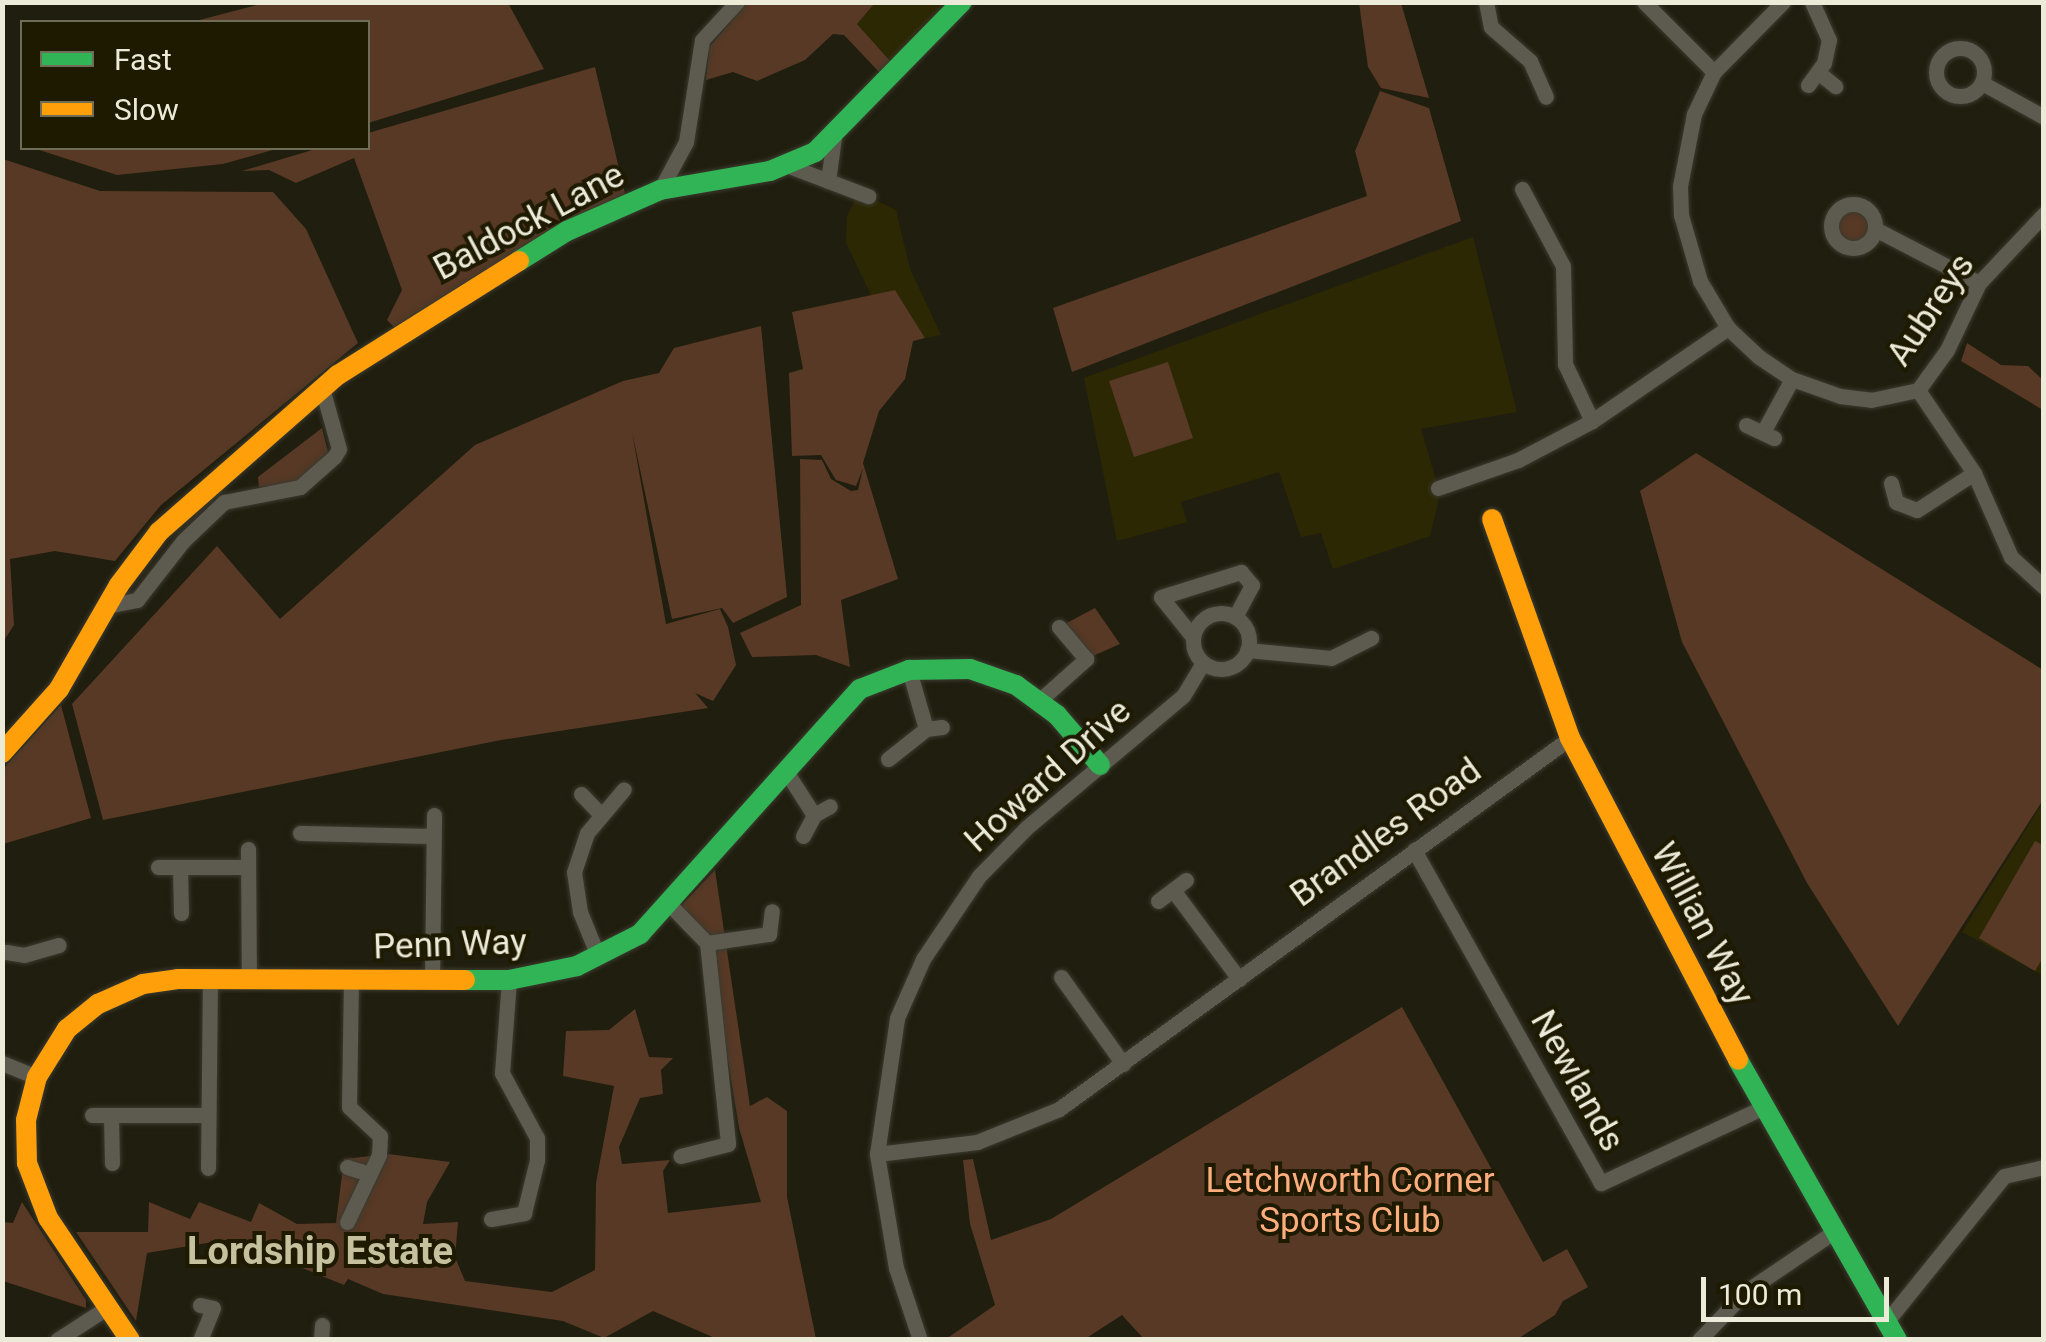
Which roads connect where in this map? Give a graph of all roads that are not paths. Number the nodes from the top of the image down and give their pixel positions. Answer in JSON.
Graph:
{"nodes":[{"id":1,"x":737,"y":2,"type":"edge"},
{"id":2,"x":962,"y":2,"type":"edge"},
{"id":3,"x":1486,"y":2,"type":"edge"},
{"id":4,"x":1644,"y":2,"type":"edge"},
{"id":5,"x":1783,"y":2,"type":"edge"},
{"id":6,"x":1812,"y":2,"type":"edge"},
{"id":7,"x":1714,"y":72,"type":"junction"},
{"id":8,"x":1982,"y":83,"type":"dead end"},
{"id":9,"x":1835,"y":86,"type":"dead end"},
{"id":10,"x":1536,"y":92,"type":"dead end"},
{"id":11,"x":2044,"y":118,"type":"edge"},
{"id":12,"x":834,"y":137,"type":"junction"},
{"id":13,"x":681,"y":155,"type":"junction"},
{"id":14,"x":789,"y":166,"type":"junction"},
{"id":15,"x":828,"y":181,"type":"junction"},
{"id":16,"x":695,"y":184,"type":"junction"},
{"id":17,"x":1522,"y":189,"type":"dead end"},
{"id":18,"x":660,"y":190,"type":"junction"},
{"id":19,"x":868,"y":196,"type":"dead end"},
{"id":20,"x":2040,"y":225,"type":"edge"},
{"id":21,"x":1875,"y":229,"type":"dead end"},
{"id":22,"x":1980,"y":282,"type":"junction"},
{"id":23,"x":1728,"y":328,"type":"junction"},
{"id":24,"x":1792,"y":379,"type":"junction"},
{"id":25,"x":322,"y":388,"type":"junction"},
{"id":26,"x":1918,"y":390,"type":"junction"},
{"id":27,"x":1592,"y":420,"type":"junction"},
{"id":28,"x":1746,"y":425,"type":"dead end"},
{"id":29,"x":1974,"y":474,"type":"junction"},
{"id":30,"x":1892,"y":483,"type":"dead end"},
{"id":31,"x":1438,"y":488,"type":"dead end"},
{"id":32,"x":1492,"y":519,"type":"dead end"},
{"id":33,"x":2044,"y":587,"type":"edge"},
{"id":34,"x":106,"y":606,"type":"junction"},
{"id":35,"x":1236,"y":617,"type":"junction"},
{"id":36,"x":1059,"y":627,"type":"dead end"},
{"id":37,"x":1193,"y":638,"type":"junction"},
{"id":38,"x":1371,"y":638,"type":"dead end"},
{"id":39,"x":1247,"y":650,"type":"junction"},
{"id":40,"x":1202,"y":664,"type":"junction"},
{"id":41,"x":909,"y":670,"type":"junction"},
{"id":42,"x":1040,"y":700,"type":"junction"},
{"id":43,"x":1570,"y":738,"type":"junction"},
{"id":44,"x":2,"y":753,"type":"edge"},
{"id":45,"x":888,"y":759,"type":"dead end"},
{"id":46,"x":1100,"y":766,"type":"junction"},
{"id":47,"x":787,"y":773,"type":"junction"},
{"id":48,"x":624,"y":789,"type":"dead end"},
{"id":49,"x":581,"y":794,"type":"dead end"},
{"id":50,"x":830,"y":806,"type":"dead end"},
{"id":51,"x":434,"y":815,"type":"dead end"},
{"id":52,"x":601,"y":815,"type":"junction"},
{"id":53,"x":814,"y":815,"type":"junction"},
{"id":54,"x":300,"y":833,"type":"dead end"},
{"id":55,"x":324,"y":834,"type":"junction"},
{"id":56,"x":434,"y":836,"type":"junction"},
{"id":57,"x":803,"y":836,"type":"dead end"},
{"id":58,"x":248,"y":849,"type":"dead end"},
{"id":59,"x":1414,"y":850,"type":"junction"},
{"id":60,"x":325,"y":854,"type":"dead end"},
{"id":61,"x":158,"y":867,"type":"dead end"},
{"id":62,"x":180,"y":868,"type":"junction"},
{"id":63,"x":247,"y":868,"type":"junction"},
{"id":64,"x":1158,"y":901,"type":"dead end"},
{"id":65,"x":671,"y":906,"type":"junction"},
{"id":66,"x":772,"y":911,"type":"dead end"},
{"id":67,"x":181,"y":912,"type":"dead end"},
{"id":68,"x":707,"y":943,"type":"junction"},
{"id":69,"x":59,"y":945,"type":"dead end"},
{"id":70,"x":4,"y":950,"type":"edge"},
{"id":71,"x":598,"y":956,"type":"junction"},
{"id":72,"x":1061,"y":977,"type":"dead end"},
{"id":73,"x":210,"y":979,"type":"junction"},
{"id":74,"x":249,"y":979,"type":"junction"},
{"id":75,"x":1238,"y":979,"type":"junction"},
{"id":76,"x":351,"y":980,"type":"junction"},
{"id":77,"x":509,"y":980,"type":"junction"},
{"id":78,"x":432,"y":981,"type":"junction"},
{"id":79,"x":1072,"y":993,"type":"junction"},
{"id":80,"x":1057,"y":1004,"type":"dead end"},
{"id":81,"x":2,"y":1063,"type":"edge"},
{"id":82,"x":1123,"y":1064,"type":"junction"},
{"id":83,"x":37,"y":1078,"type":"junction"},
{"id":84,"x":1764,"y":1107,"type":"junction"},
{"id":85,"x":92,"y":1115,"type":"dead end"},
{"id":86,"x":208,"y":1115,"type":"junction"},
{"id":87,"x":111,"y":1116,"type":"junction"},
{"id":88,"x":877,"y":1154,"type":"junction"},
{"id":89,"x":681,"y":1156,"type":"dead end"},
{"id":90,"x":112,"y":1163,"type":"dead end"},
{"id":91,"x":347,"y":1167,"type":"dead end"},
{"id":92,"x":2044,"y":1167,"type":"edge"},
{"id":93,"x":208,"y":1168,"type":"dead end"},
{"id":94,"x":370,"y":1174,"type":"junction"},
{"id":95,"x":491,"y":1219,"type":"dead end"},
{"id":96,"x":346,"y":1222,"type":"dead end"},
{"id":97,"x":1835,"y":1231,"type":"junction"},
{"id":98,"x":200,"y":1305,"type":"dead end"},
{"id":99,"x":108,"y":1307,"type":"junction"},
{"id":100,"x":1892,"y":1330,"type":"edge"},
{"id":101,"x":57,"y":1340,"type":"edge"},
{"id":102,"x":130,"y":1340,"type":"edge"},
{"id":103,"x":200,"y":1340,"type":"edge"},
{"id":104,"x":920,"y":1340,"type":"edge"},
{"id":105,"x":1699,"y":1340,"type":"edge"}],
"edges":[{"from":1,"to":13,"type":"street"},
{"from":2,"to":12,"type":"street","name":"Baldock Lane"},
{"from":3,"to":10,"type":"street"},
{"from":4,"to":7,"type":"street"},
{"from":5,"to":7,"type":"street","name":"Aubreys"},
{"from":6,"to":9,"type":"street"},
{"from":7,"to":23,"type":"street","name":"Aubreys"},
{"from":8,"to":11,"type":"street"},
{"from":12,"to":14,"type":"street","name":"Baldock Lane"},
{"from":12,"to":15,"type":"street"},
{"from":13,"to":16,"type":"street"},
{"from":13,"to":18,"type":"street"},
{"from":14,"to":15,"type":"street"},
{"from":14,"to":16,"type":"street","name":"Baldock Lane"},
{"from":15,"to":19,"type":"street"},
{"from":16,"to":18,"type":"street","name":"Baldock Lane"},
{"from":17,"to":27,"type":"street"},
{"from":18,"to":25,"type":"street","name":"Baldock Lane"},
{"from":20,"to":22,"type":"street","name":"Aubreys"},
{"from":21,"to":22,"type":"street"},
{"from":22,"to":26,"type":"street","name":"Aubreys"},
{"from":23,"to":24,"type":"street","name":"Aubreys"},
{"from":23,"to":27,"type":"street"},
{"from":24,"to":26,"type":"street","name":"Aubreys"},
{"from":24,"to":28,"type":"street"},
{"from":25,"to":34,"type":"street","name":"Baldock Lane"},
{"from":25,"to":34,"type":"street"},
{"from":26,"to":29,"type":"street"},
{"from":27,"to":31,"type":"street"},
{"from":29,"to":30,"type":"street"},
{"from":29,"to":33,"type":"street"},
{"from":32,"to":43,"type":"street","name":"Willian Way"},
{"from":34,"to":44,"type":"street","name":"Baldock Lane"},
{"from":35,"to":37,"type":"street"},
{"from":35,"to":37,"type":"street"},
{"from":35,"to":39,"type":"street"},
{"from":36,"to":42,"type":"street"},
{"from":37,"to":40,"type":"street"},
{"from":38,"to":39,"type":"street"},
{"from":39,"to":40,"type":"street"},
{"from":40,"to":46,"type":"street","name":"Howard Drive"},
{"from":41,"to":42,"type":"street","name":"Penn Way"},
{"from":41,"to":45,"type":"street"},
{"from":41,"to":47,"type":"street","name":"Penn Way"},
{"from":42,"to":46,"type":"street","name":"Penn Way"},
{"from":43,"to":59,"type":"street","name":"Brandles Road"},
{"from":43,"to":84,"type":"street","name":"Willian Way"},
{"from":46,"to":88,"type":"street","name":"Howard Drive"},
{"from":47,"to":53,"type":"street"},
{"from":47,"to":65,"type":"street","name":"Penn Way"},
{"from":48,"to":52,"type":"street"},
{"from":49,"to":52,"type":"street"},
{"from":50,"to":53,"type":"street"},
{"from":51,"to":56,"type":"street"},
{"from":52,"to":71,"type":"street"},
{"from":53,"to":57,"type":"street"},
{"from":54,"to":55,"type":"street"},
{"from":55,"to":56,"type":"street"},
{"from":55,"to":60,"type":"street"},
{"from":56,"to":78,"type":"street"},
{"from":58,"to":63,"type":"street"},
{"from":59,"to":75,"type":"street","name":"Brandles Road"},
{"from":59,"to":84,"type":"street","name":"Newlands"},
{"from":61,"to":62,"type":"street"},
{"from":62,"to":63,"type":"street"},
{"from":62,"to":67,"type":"street"},
{"from":63,"to":74,"type":"street"},
{"from":64,"to":75,"type":"street"},
{"from":65,"to":68,"type":"street"},
{"from":65,"to":71,"type":"street","name":"Penn Way"},
{"from":66,"to":68,"type":"street"},
{"from":68,"to":89,"type":"street"},
{"from":69,"to":70,"type":"street"},
{"from":71,"to":77,"type":"street","name":"Penn Way"},
{"from":72,"to":79,"type":"street"},
{"from":73,"to":74,"type":"street","name":"Penn Way"},
{"from":73,"to":83,"type":"street","name":"Penn Way"},
{"from":73,"to":86,"type":"street"},
{"from":74,"to":76,"type":"street","name":"Penn Way"},
{"from":75,"to":82,"type":"street","name":"Brandles Road"},
{"from":76,"to":78,"type":"street","name":"Penn Way"},
{"from":76,"to":94,"type":"street"},
{"from":77,"to":78,"type":"street","name":"Penn Way"},
{"from":77,"to":95,"type":"street"},
{"from":79,"to":80,"type":"street"},
{"from":79,"to":82,"type":"street"},
{"from":81,"to":83,"type":"street"},
{"from":82,"to":88,"type":"street","name":"Brandles Road"},
{"from":83,"to":99,"type":"street","name":"Penn Way"},
{"from":84,"to":97,"type":"street","name":"Willian Way"},
{"from":85,"to":87,"type":"street"},
{"from":86,"to":87,"type":"street"},
{"from":86,"to":93,"type":"street"},
{"from":87,"to":90,"type":"street"},
{"from":88,"to":104,"type":"street","name":"Howard Drive"},
{"from":91,"to":94,"type":"street"},
{"from":92,"to":100,"type":"street"},
{"from":94,"to":96,"type":"street"},
{"from":97,"to":100,"type":"street","name":"Willian Way"},
{"from":97,"to":105,"type":"street"},
{"from":98,"to":103,"type":"street"},
{"from":99,"to":101,"type":"street"},
{"from":99,"to":102,"type":"street","name":"Penn Way"}]}
